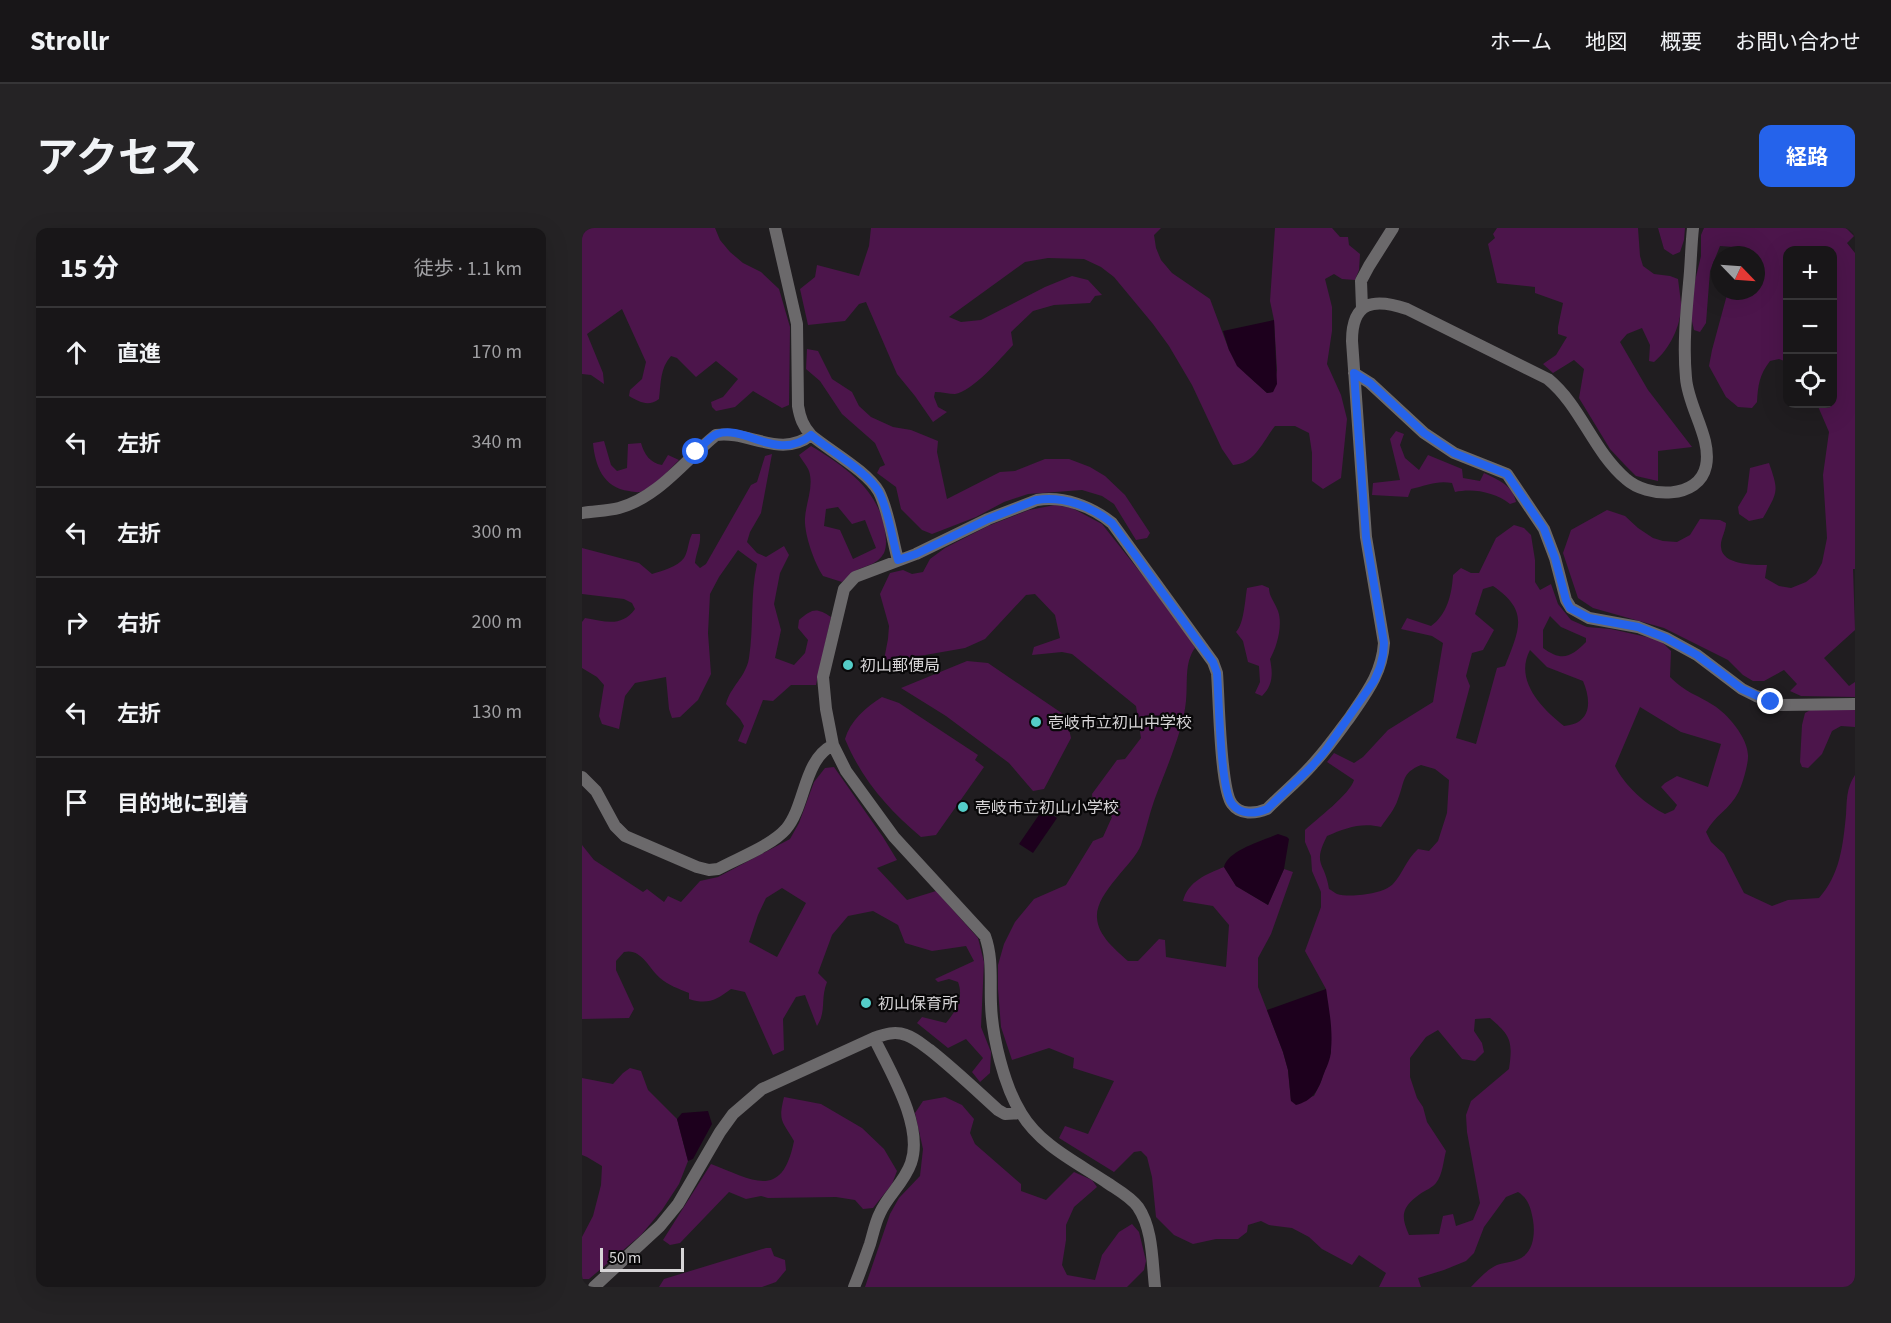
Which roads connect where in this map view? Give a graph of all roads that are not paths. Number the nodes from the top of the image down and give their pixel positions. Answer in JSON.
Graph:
{"nodes":[{"id":1,"x":775,"y":228,"type":"edge"},
{"id":2,"x":1393,"y":228,"type":"edge"},
{"id":3,"x":1693,"y":228,"type":"edge"},
{"id":4,"x":1362,"y":308,"type":"junction"},
{"id":5,"x":1354,"y":373,"type":"junction"},
{"id":6,"x":811,"y":435,"type":"junction"},
{"id":7,"x":582,"y":513,"type":"edge"},
{"id":8,"x":898,"y":560,"type":"junction"},
{"id":9,"x":1855,"y":704,"type":"edge"},
{"id":10,"x":833,"y":745,"type":"junction"},
{"id":11,"x":582,"y":777,"type":"edge"},
{"id":12,"x":874,"y":1038,"type":"junction"},
{"id":13,"x":1020,"y":1113,"type":"junction"},
{"id":14,"x":594,"y":1287,"type":"edge"},
{"id":15,"x":854,"y":1287,"type":"edge"},
{"id":16,"x":1155,"y":1287,"type":"edge"}],
"edges":[{"from":1,"to":6,"type":"street"},
{"from":2,"to":4,"type":"street"},
{"from":3,"to":4,"type":"street"},
{"from":4,"to":5,"type":"street"},
{"from":5,"to":8,"type":"street"},
{"from":5,"to":9,"type":"street"},
{"from":6,"to":7,"type":"street"},
{"from":6,"to":8,"type":"street"},
{"from":8,"to":10,"type":"street"},
{"from":10,"to":11,"type":"street"},
{"from":10,"to":13,"type":"street"},
{"from":12,"to":13,"type":"street"},
{"from":12,"to":14,"type":"street"},
{"from":12,"to":15,"type":"street"},
{"from":13,"to":16,"type":"street"}]}
